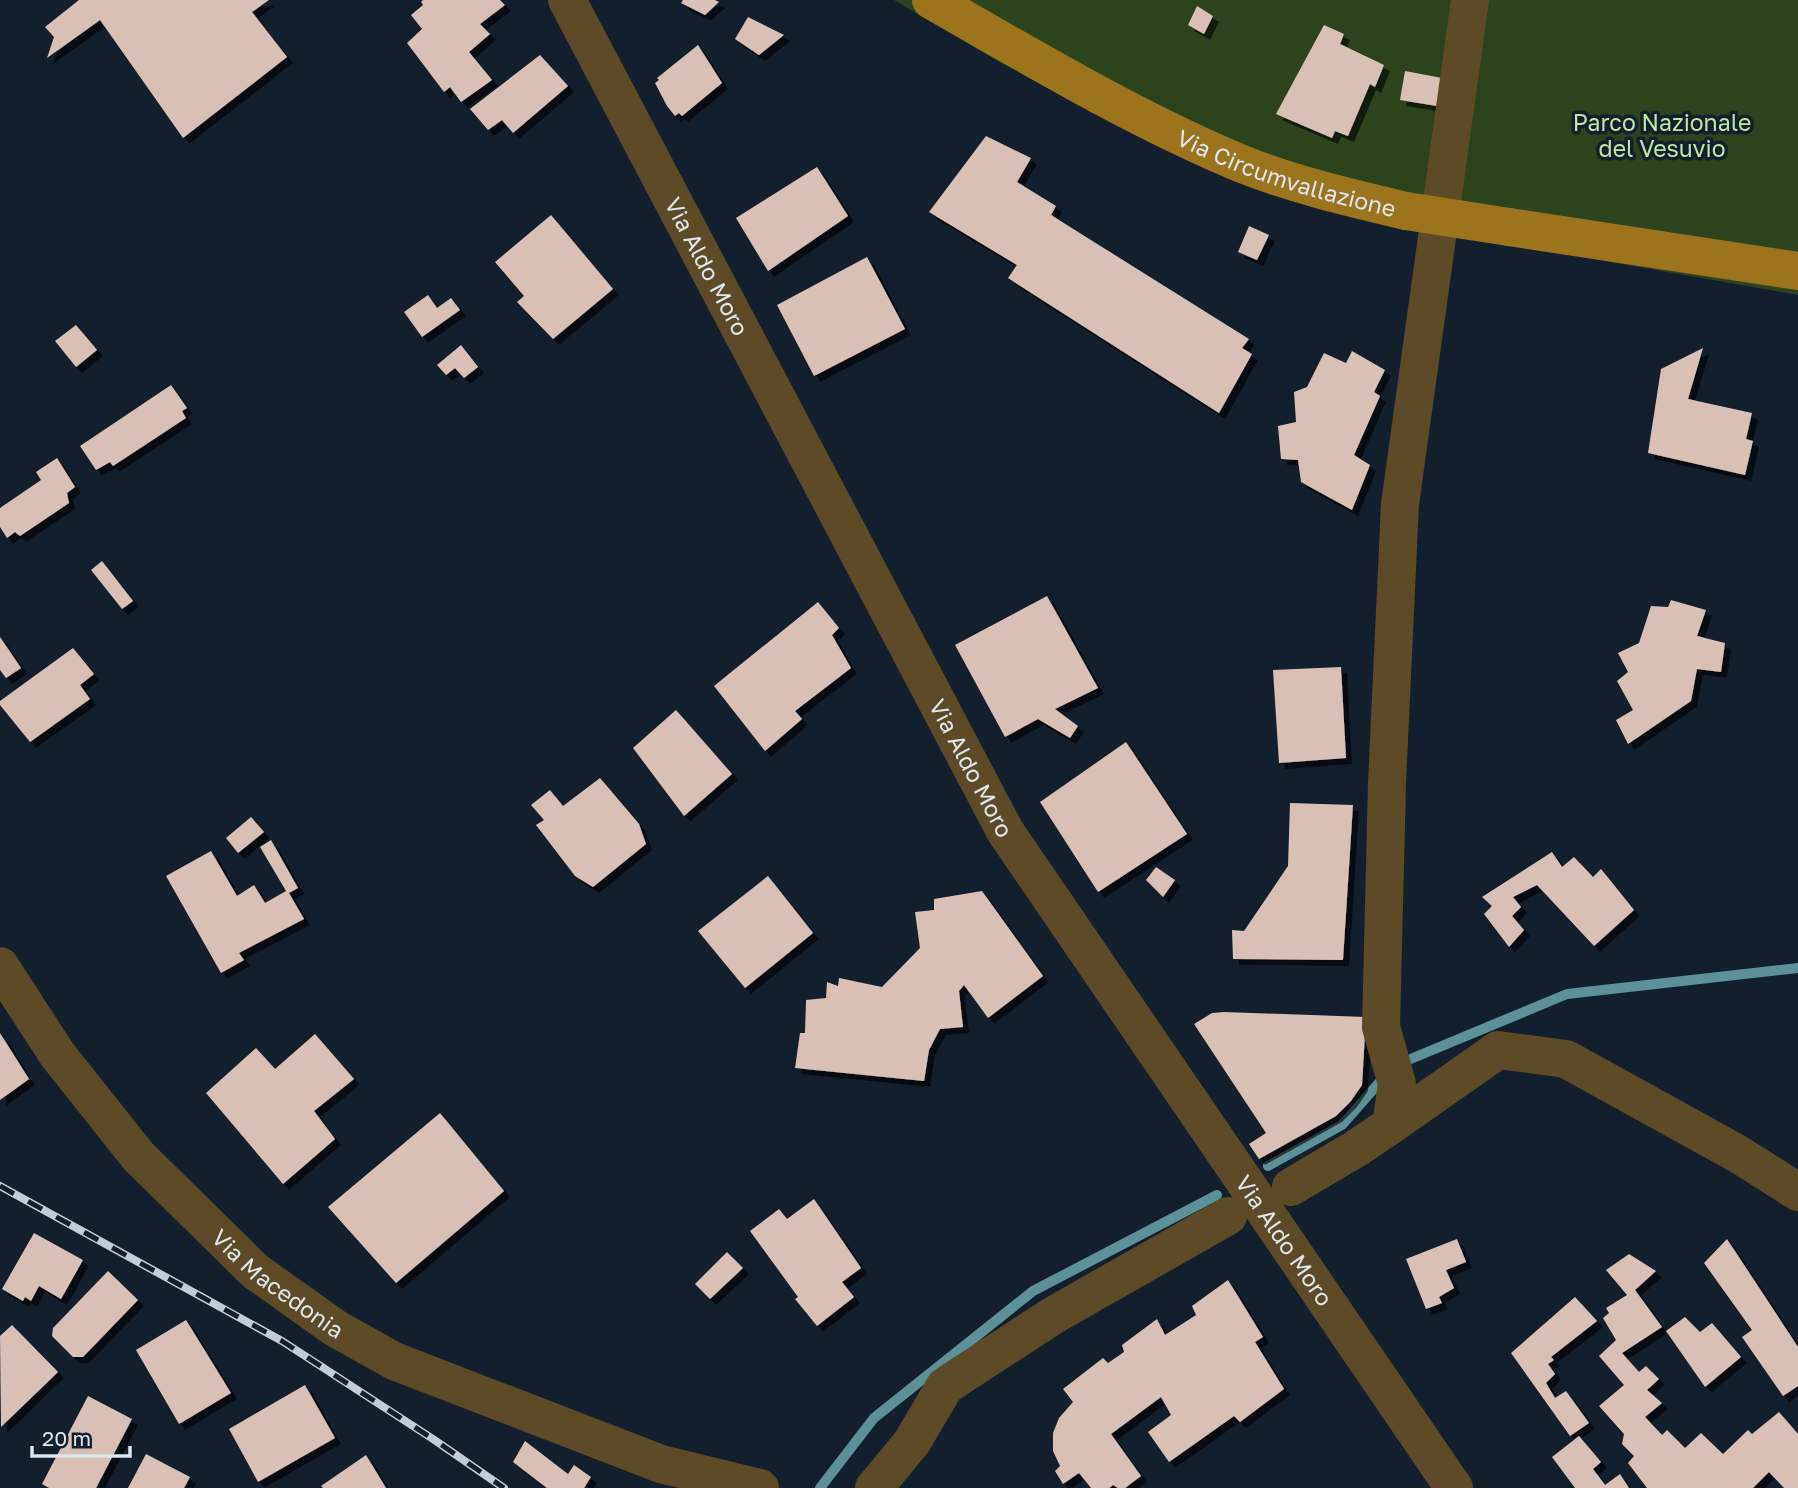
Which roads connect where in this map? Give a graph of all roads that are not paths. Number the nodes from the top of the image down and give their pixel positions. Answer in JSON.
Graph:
{"nodes":[{"id":1,"x":567,"y":0,"type":"edge"},
{"id":2,"x":931,"y":0,"type":"edge"},
{"id":3,"x":1471,"y":0,"type":"edge"},
{"id":4,"x":1798,"y":271,"type":"edge"},
{"id":5,"x":0,"y":966,"type":"edge"},
{"id":6,"x":1391,"y":1125,"type":"junction"},
{"id":7,"x":1291,"y":1186,"type":"dead end"},
{"id":8,"x":1798,"y":1192,"type":"edge"},
{"id":9,"x":1228,"y":1216,"type":"dead end"},
{"id":10,"x":654,"y":1476,"type":"edge"},
{"id":11,"x":757,"y":1487,"type":"edge"},
{"id":12,"x":874,"y":1488,"type":"edge"},
{"id":13,"x":1454,"y":1488,"type":"edge"}],
"edges":[{"from":1,"to":13,"type":"street","name":"Via Aldo Moro"},
{"from":2,"to":4,"type":"main road","name":"Via Circumvallazione","bridge":true},
{"from":3,"to":6,"type":"street"},
{"from":5,"to":10,"type":"street","name":"Via Macedonia"},
{"from":6,"to":7,"type":"street"},
{"from":6,"to":8,"type":"street"},
{"from":9,"to":12,"type":"street"},
{"from":10,"to":11,"type":"street","name":"Via Macedonia"}]}
